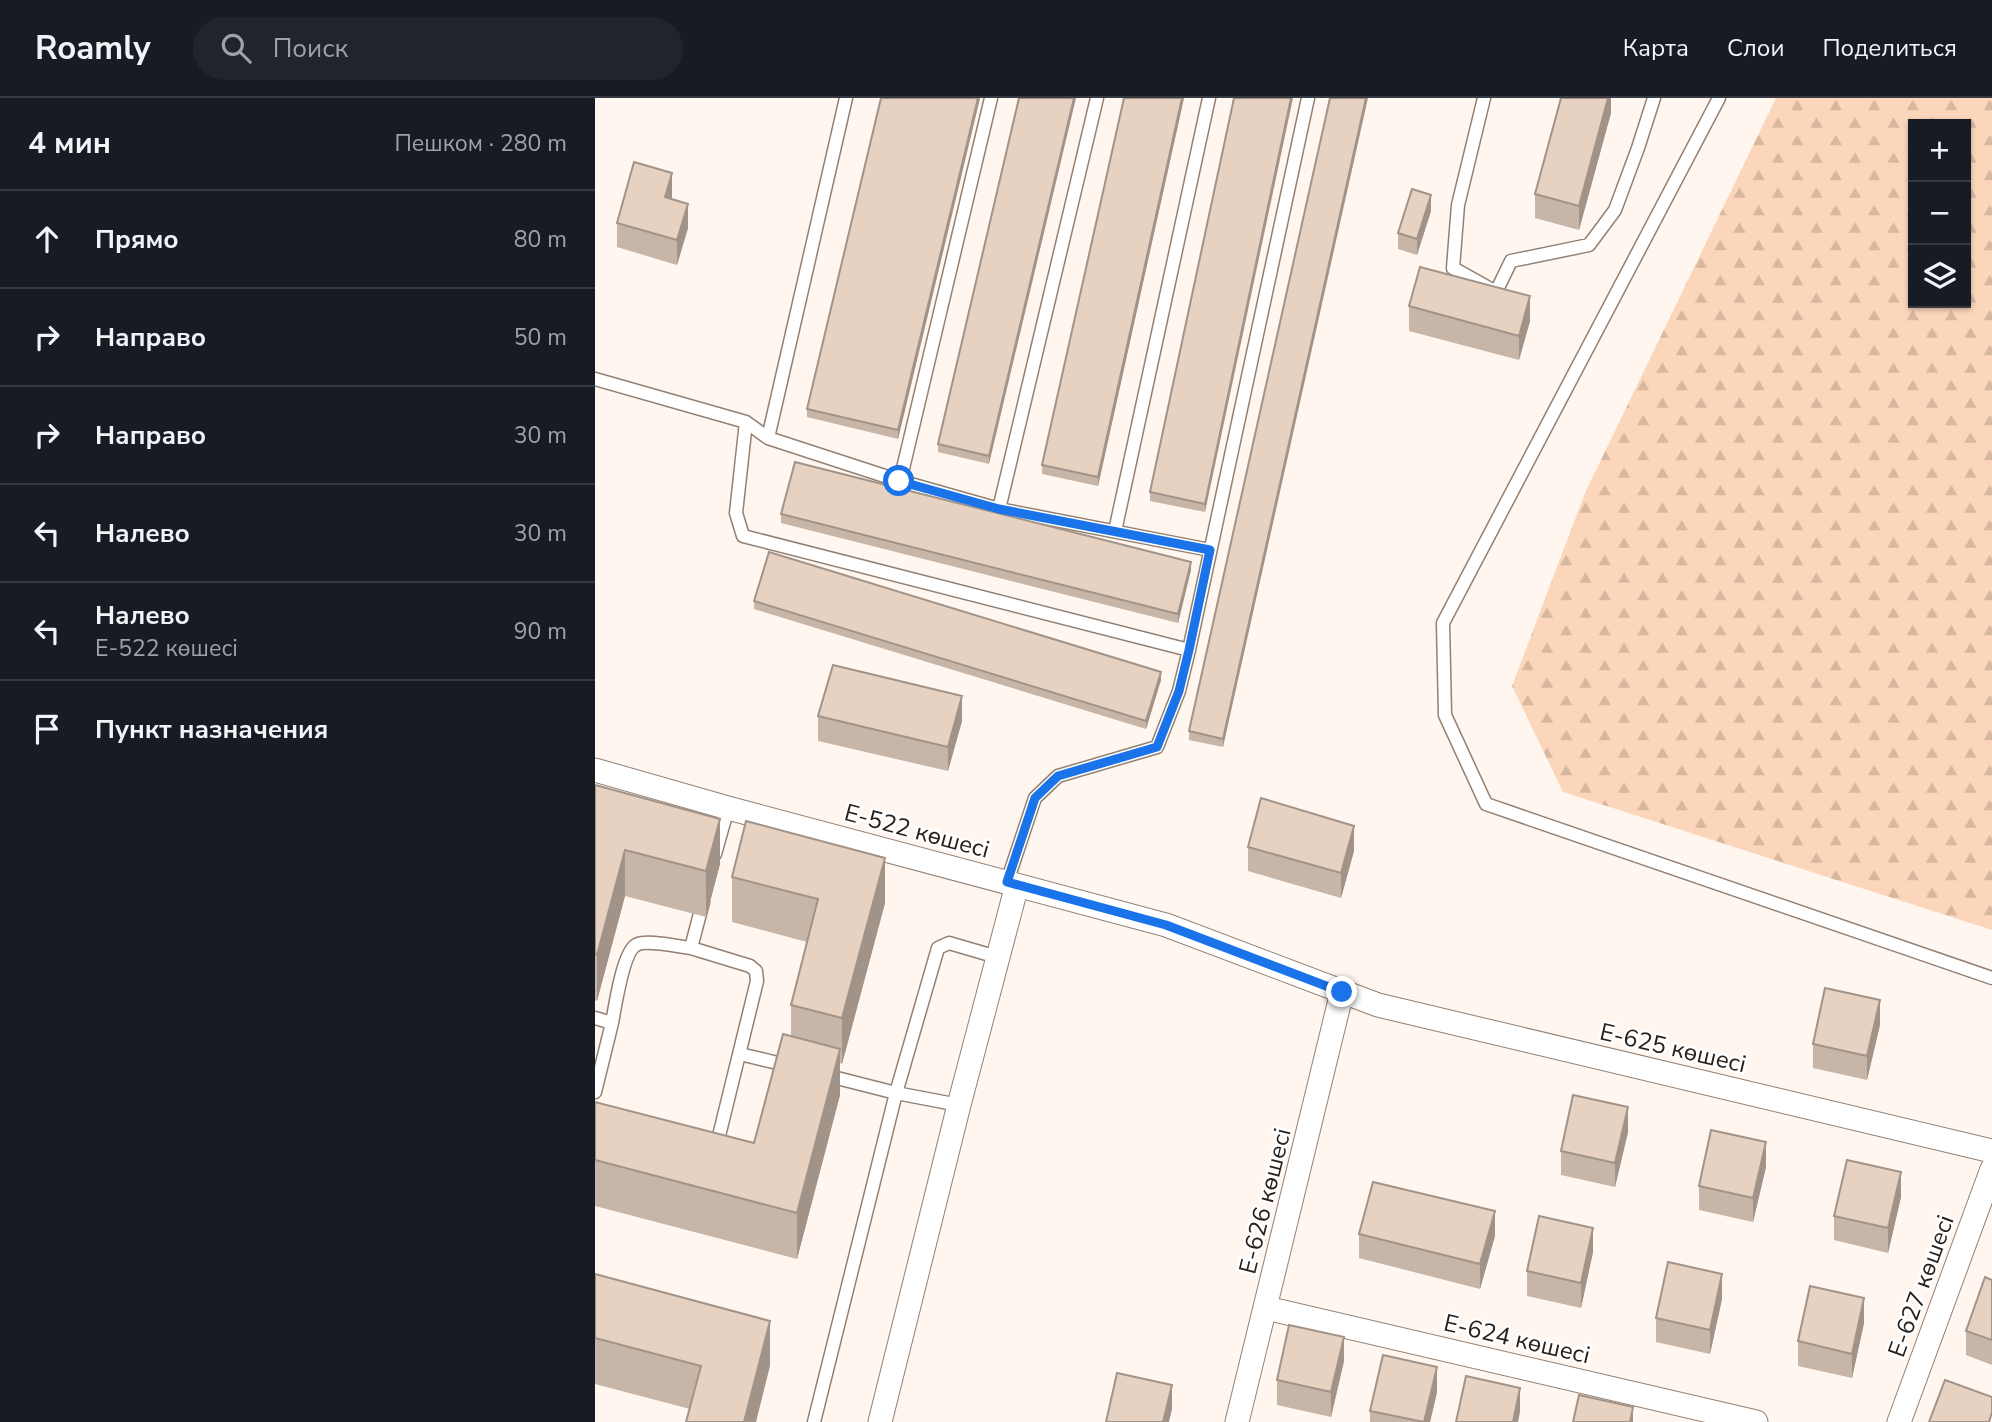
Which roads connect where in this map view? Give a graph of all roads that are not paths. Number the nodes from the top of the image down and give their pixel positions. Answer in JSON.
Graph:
{"nodes":[{"id":1,"x":846,"y":98,"type":"edge"},
{"id":2,"x":991,"y":98,"type":"edge"},
{"id":3,"x":1097,"y":98,"type":"edge"},
{"id":4,"x":1209,"y":98,"type":"edge"},
{"id":5,"x":1308,"y":98,"type":"edge"},
{"id":6,"x":1484,"y":98,"type":"edge"},
{"id":7,"x":1654,"y":98,"type":"edge"},
{"id":8,"x":1719,"y":98,"type":"edge"},
{"id":9,"x":595,"y":379,"type":"edge"},
{"id":10,"x":746,"y":422,"type":"junction"},
{"id":11,"x":768,"y":438,"type":"junction"},
{"id":12,"x":899,"y":481,"type":"junction"},
{"id":13,"x":999,"y":509,"type":"junction"},
{"id":14,"x":1115,"y":531,"type":"junction"},
{"id":15,"x":1210,"y":550,"type":"junction"},
{"id":16,"x":1189,"y":650,"type":"junction"},
{"id":17,"x":595,"y":769,"type":"edge"},
{"id":18,"x":728,"y":808,"type":"junction"},
{"id":19,"x":1012,"y":884,"type":"junction"},
{"id":20,"x":691,"y":948,"type":"junction"},
{"id":21,"x":997,"y":957,"type":"junction"},
{"id":22,"x":1992,"y":978,"type":"edge"},
{"id":23,"x":1342,"y":992,"type":"junction"},
{"id":24,"x":595,"y":1018,"type":"edge"},
{"id":25,"x":611,"y":1023,"type":"junction"},
{"id":26,"x":740,"y":1054,"type":"junction"},
{"id":27,"x":595,"y":1092,"type":"edge"},
{"id":28,"x":895,"y":1093,"type":"junction"},
{"id":29,"x":959,"y":1105,"type":"junction"},
{"id":30,"x":1992,"y":1151,"type":"edge"},
{"id":31,"x":704,"y":1152,"type":"edge"},
{"id":32,"x":1992,"y":1169,"type":"edge"},
{"id":33,"x":1266,"y":1308,"type":"junction"},
{"id":34,"x":814,"y":1422,"type":"edge"},
{"id":35,"x":880,"y":1422,"type":"edge"},
{"id":36,"x":1237,"y":1422,"type":"edge"},
{"id":37,"x":1756,"y":1422,"type":"edge"},
{"id":38,"x":1899,"y":1422,"type":"edge"}],
"edges":[{"from":1,"to":11,"type":"lane"},
{"from":2,"to":12,"type":"lane"},
{"from":3,"to":13,"type":"lane"},
{"from":4,"to":14,"type":"lane"},
{"from":5,"to":15,"type":"lane"},
{"from":6,"to":7,"type":"lane"},
{"from":8,"to":22,"type":"lane"},
{"from":9,"to":10,"type":"lane"},
{"from":10,"to":11,"type":"lane"},
{"from":10,"to":16,"type":"lane"},
{"from":11,"to":12,"type":"lane"},
{"from":12,"to":13,"type":"lane"},
{"from":13,"to":14,"type":"lane"},
{"from":14,"to":15,"type":"lane"},
{"from":15,"to":16,"type":"lane"},
{"from":16,"to":19,"type":"lane"},
{"from":17,"to":18,"type":"street","name":"Е-522 көшесі"},
{"from":18,"to":19,"type":"street","name":"Е-522 көшесі"},
{"from":18,"to":20,"type":"lane"},
{"from":19,"to":21,"type":"street"},
{"from":19,"to":23,"type":"street","name":"Е-522 көшесі"},
{"from":20,"to":25,"type":"lane"},
{"from":20,"to":26,"type":"lane"},
{"from":21,"to":28,"type":"lane"},
{"from":21,"to":29,"type":"street"},
{"from":23,"to":30,"type":"street","name":"Е-625 көшесі"},
{"from":23,"to":33,"type":"street","name":"Е-626 көшесі"},
{"from":24,"to":25,"type":"lane"},
{"from":25,"to":27,"type":"lane"},
{"from":26,"to":28,"type":"lane"},
{"from":26,"to":31,"type":"lane"},
{"from":28,"to":29,"type":"lane"},
{"from":28,"to":34,"type":"lane"},
{"from":29,"to":35,"type":"street"},
{"from":32,"to":38,"type":"street","name":"Е-627 көшесі"},
{"from":33,"to":36,"type":"street","name":"Е-626 көшесі"},
{"from":33,"to":37,"type":"street","name":"Е-624 көшесі"}]}
